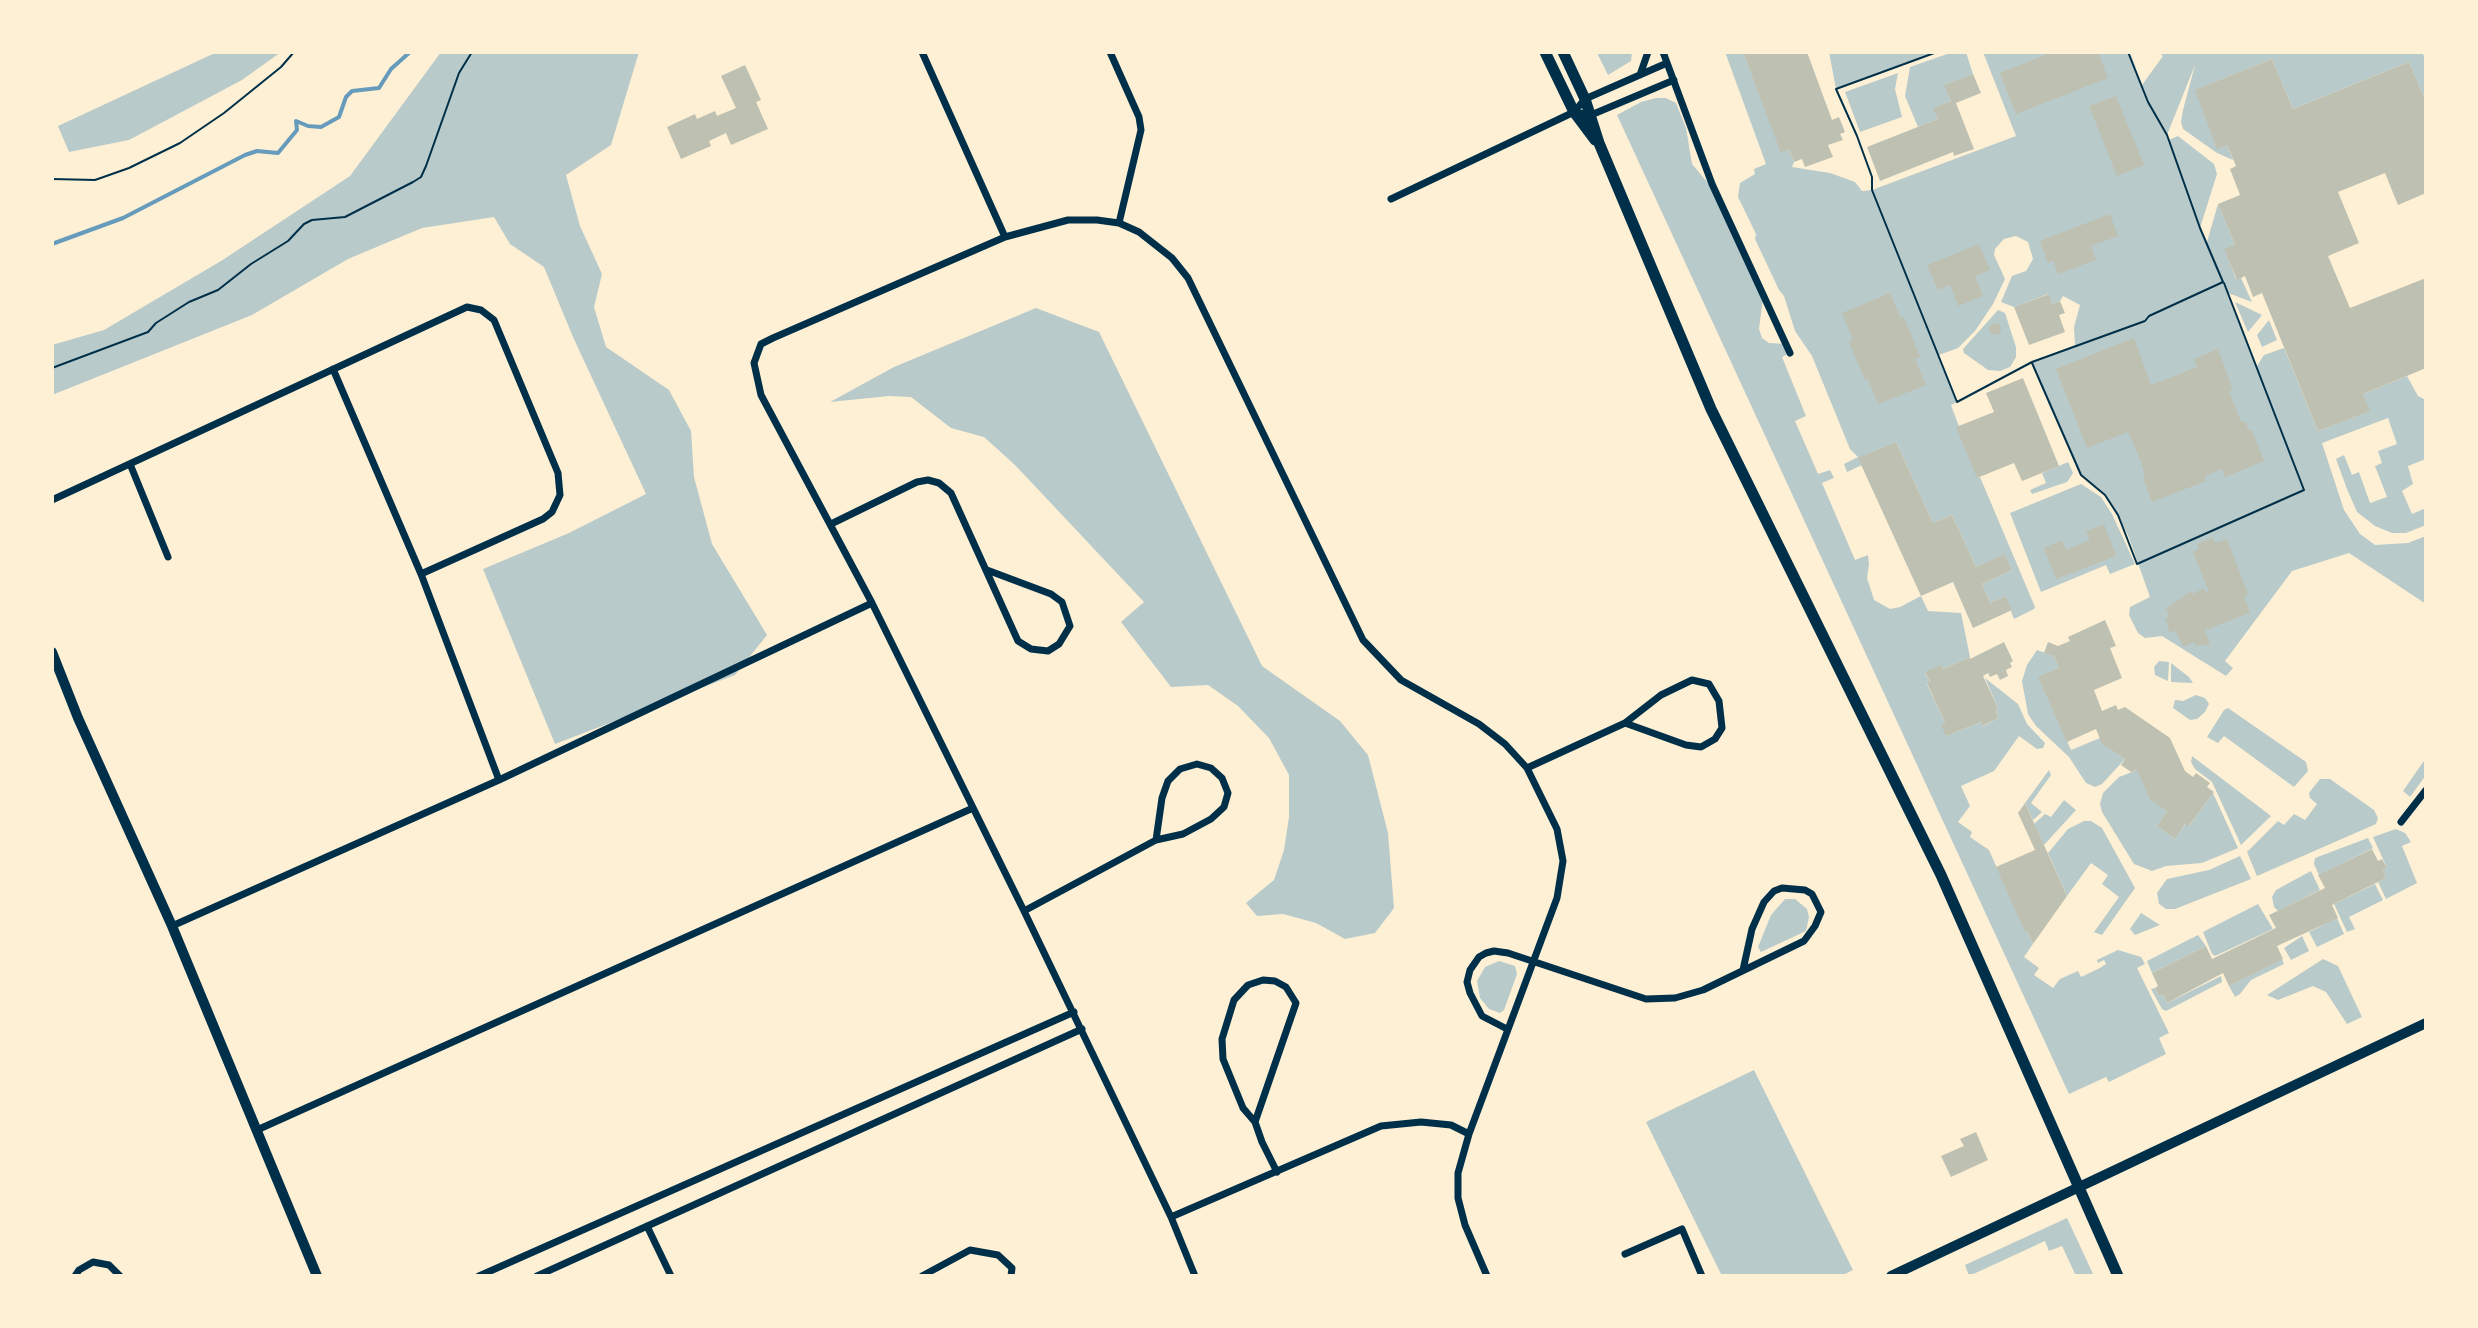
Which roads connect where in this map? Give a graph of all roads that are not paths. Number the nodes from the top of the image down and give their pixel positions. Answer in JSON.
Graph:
{"nodes":[{"id":1,"x":922,"y":52,"type":"edge"},
{"id":2,"x":1110,"y":52,"type":"edge"},
{"id":3,"x":1545,"y":52,"type":"edge"},
{"id":4,"x":1563,"y":52,"type":"edge"},
{"id":5,"x":1648,"y":52,"type":"edge"},
{"id":6,"x":1663,"y":52,"type":"edge"},
{"id":7,"x":1667,"y":63,"type":"junction"},
{"id":8,"x":1640,"y":75,"type":"junction"},
{"id":9,"x":1674,"y":80,"type":"junction"},
{"id":10,"x":1585,"y":99,"type":"junction"},
{"id":11,"x":1574,"y":112,"type":"junction"},
{"id":12,"x":1591,"y":115,"type":"junction"},
{"id":13,"x":1599,"y":143,"type":"junction"},
{"id":14,"x":1391,"y":199,"type":"dead end"},
{"id":15,"x":1119,"y":223,"type":"junction"},
{"id":16,"x":1005,"y":237,"type":"junction"},
{"id":17,"x":1790,"y":353,"type":"dead end"},
{"id":18,"x":333,"y":369,"type":"junction"},
{"id":19,"x":130,"y":464,"type":"junction"},
{"id":20,"x":52,"y":500,"type":"edge"},
{"id":21,"x":831,"y":524,"type":"junction"},
{"id":22,"x":168,"y":557,"type":"dead end"},
{"id":23,"x":987,"y":570,"type":"junction"},
{"id":24,"x":421,"y":574,"type":"junction"},
{"id":25,"x":872,"y":603,"type":"junction"},
{"id":26,"x":52,"y":652,"type":"edge"},
{"id":27,"x":1625,"y":723,"type":"junction"},
{"id":28,"x":1527,"y":768,"type":"junction"},
{"id":29,"x":499,"y":780,"type":"junction"},
{"id":30,"x":2426,"y":790,"type":"edge"},
{"id":31,"x":973,"y":808,"type":"junction"},
{"id":32,"x":2401,"y":822,"type":"dead end"},
{"id":33,"x":1156,"y":840,"type":"junction"},
{"id":34,"x":1024,"y":911,"type":"junction"},
{"id":35,"x":172,"y":926,"type":"junction"},
{"id":36,"x":1535,"y":963,"type":"junction"},
{"id":37,"x":1743,"y":970,"type":"junction"},
{"id":38,"x":1074,"y":1012,"type":"junction"},
{"id":39,"x":2426,"y":1023,"type":"edge"},
{"id":40,"x":1082,"y":1029,"type":"junction"},
{"id":41,"x":1507,"y":1029,"type":"junction"},
{"id":42,"x":1255,"y":1122,"type":"junction"},
{"id":43,"x":257,"y":1130,"type":"junction"},
{"id":44,"x":1469,"y":1134,"type":"junction"},
{"id":45,"x":1277,"y":1172,"type":"junction"},
{"id":46,"x":2080,"y":1188,"type":"junction"},
{"id":47,"x":1171,"y":1217,"type":"junction"},
{"id":48,"x":647,"y":1226,"type":"junction"},
{"id":49,"x":1625,"y":1254,"type":"dead end"},
{"id":50,"x":75,"y":1276,"type":"edge"},
{"id":51,"x":120,"y":1276,"type":"edge"},
{"id":52,"x":317,"y":1276,"type":"edge"},
{"id":53,"x":479,"y":1276,"type":"edge"},
{"id":54,"x":537,"y":1276,"type":"edge"},
{"id":55,"x":671,"y":1276,"type":"edge"},
{"id":56,"x":922,"y":1276,"type":"edge"},
{"id":57,"x":1011,"y":1276,"type":"edge"},
{"id":58,"x":1195,"y":1276,"type":"edge"},
{"id":59,"x":1487,"y":1276,"type":"edge"},
{"id":60,"x":1702,"y":1276,"type":"edge"},
{"id":61,"x":1891,"y":1276,"type":"edge"},
{"id":62,"x":2118,"y":1276,"type":"edge"}],
"edges":[{"from":1,"to":16,"type":"street"},
{"from":2,"to":15,"type":"street"},
{"from":3,"to":11,"type":"main road"},
{"from":4,"to":10,"type":"main road"},
{"from":5,"to":8,"type":"street"},
{"from":6,"to":7,"type":"street"},
{"from":7,"to":8,"type":"street"},
{"from":7,"to":9,"type":"street"},
{"from":8,"to":10,"type":"street"},
{"from":9,"to":12,"type":"street"},
{"from":9,"to":17,"type":"street"},
{"from":10,"to":11,"type":"street"},
{"from":10,"to":12,"type":"main road"},
{"from":11,"to":12,"type":"street"},
{"from":11,"to":13,"type":"main road"},
{"from":11,"to":14,"type":"street"},
{"from":12,"to":13,"type":"main road"},
{"from":13,"to":46,"type":"main road"},
{"from":15,"to":16,"type":"street"},
{"from":15,"to":28,"type":"street"},
{"from":16,"to":21,"type":"street"},
{"from":18,"to":19,"type":"street"},
{"from":18,"to":24,"type":"street"},
{"from":18,"to":24,"type":"street"},
{"from":19,"to":20,"type":"street"},
{"from":19,"to":22,"type":"street"},
{"from":21,"to":23,"type":"street"},
{"from":21,"to":25,"type":"street"},
{"from":23,"to":23,"type":"street"},
{"from":24,"to":29,"type":"street"},
{"from":25,"to":29,"type":"street"},
{"from":25,"to":31,"type":"street"},
{"from":26,"to":35,"type":"main road"},
{"from":27,"to":27,"type":"street"},
{"from":27,"to":28,"type":"street"},
{"from":28,"to":36,"type":"street"},
{"from":29,"to":35,"type":"street"},
{"from":30,"to":32,"type":"street"},
{"from":31,"to":34,"type":"street"},
{"from":31,"to":43,"type":"street"},
{"from":33,"to":33,"type":"street"},
{"from":33,"to":34,"type":"street"},
{"from":34,"to":38,"type":"street"},
{"from":35,"to":43,"type":"main road"},
{"from":36,"to":37,"type":"street"},
{"from":36,"to":41,"type":"street"},
{"from":36,"to":41,"type":"street"},
{"from":37,"to":37,"type":"street"},
{"from":38,"to":40,"type":"street"},
{"from":38,"to":53,"type":"street"},
{"from":39,"to":46,"type":"main road"},
{"from":40,"to":47,"type":"street"},
{"from":40,"to":48,"type":"street"},
{"from":41,"to":44,"type":"street"},
{"from":42,"to":42,"type":"street"},
{"from":42,"to":45,"type":"street"},
{"from":43,"to":52,"type":"main road"},
{"from":44,"to":45,"type":"street"},
{"from":44,"to":59,"type":"street"},
{"from":45,"to":47,"type":"street"},
{"from":46,"to":61,"type":"main road"},
{"from":46,"to":62,"type":"main road"},
{"from":47,"to":58,"type":"street"},
{"from":48,"to":54,"type":"street"},
{"from":48,"to":55,"type":"street"},
{"from":49,"to":60,"type":"street"},
{"from":50,"to":51,"type":"street"},
{"from":56,"to":57,"type":"street"}]}
